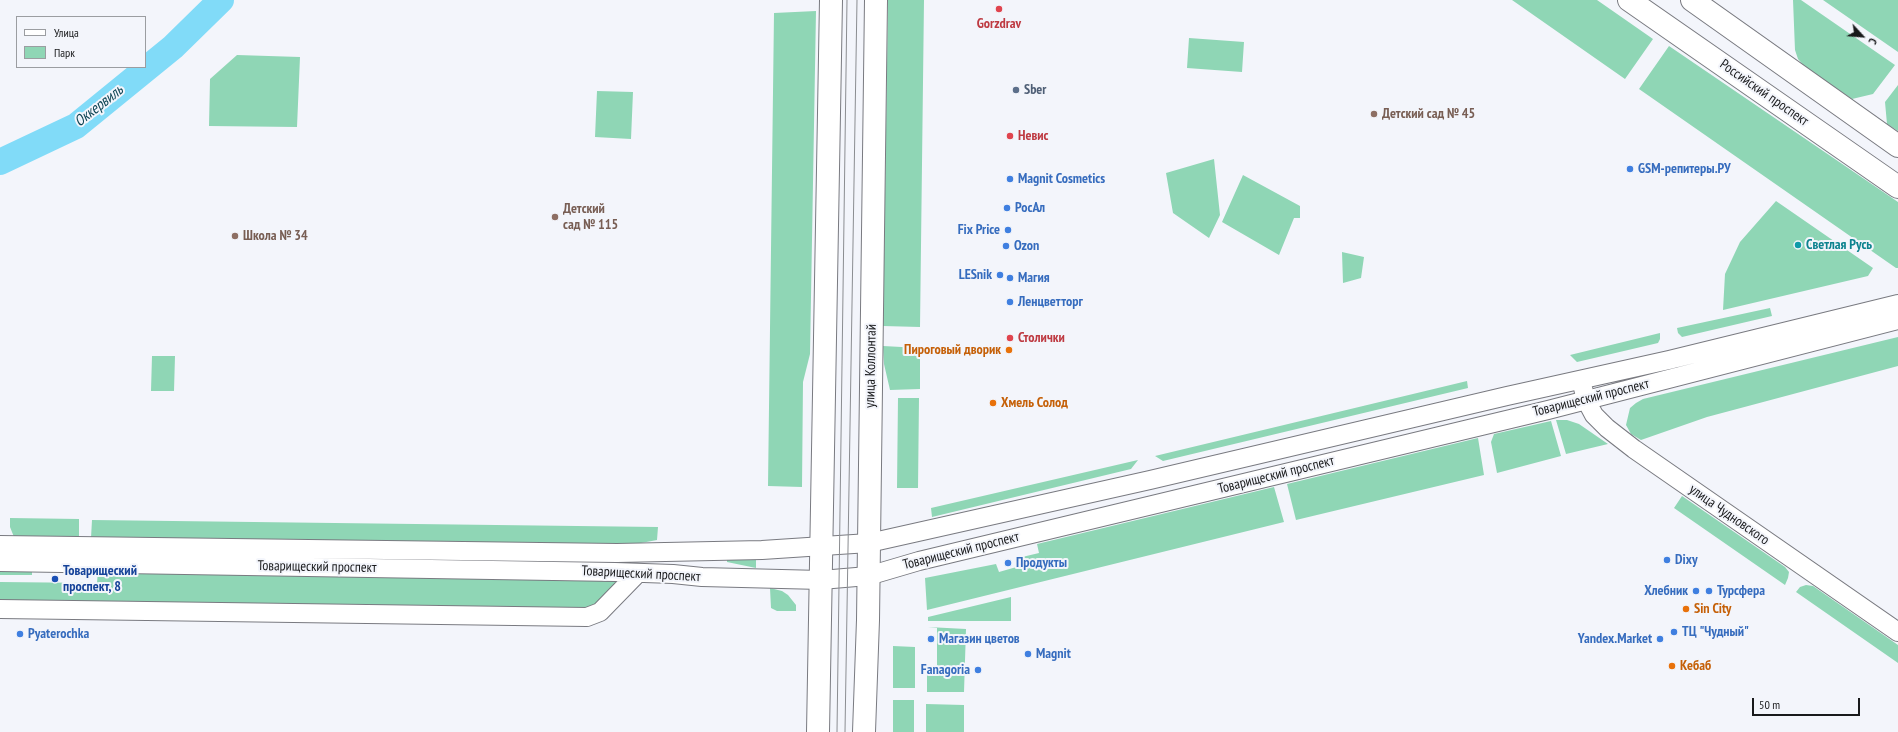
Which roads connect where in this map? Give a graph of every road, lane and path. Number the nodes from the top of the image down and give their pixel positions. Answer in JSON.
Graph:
{"nodes":[{"id":1,"x":830,"y":0,"type":"edge"},
{"id":2,"x":876,"y":0,"type":"edge"},
{"id":3,"x":1629,"y":0,"type":"edge"},
{"id":4,"x":1692,"y":0,"type":"edge"},
{"id":5,"x":1898,"y":146,"type":"edge"},
{"id":6,"x":1898,"y":187,"type":"edge"},
{"id":7,"x":1898,"y":304,"type":"edge"},
{"id":8,"x":1898,"y":320,"type":"edge"},
{"id":9,"x":1580,"y":380,"type":"junction"},
{"id":10,"x":1586,"y":400,"type":"junction"},
{"id":11,"x":869,"y":543,"type":"junction"},
{"id":12,"x":0,"y":545,"type":"edge"},
{"id":13,"x":821,"y":546,"type":"junction"},
{"id":14,"x":0,"y":562,"type":"edge"},
{"id":15,"x":638,"y":572,"type":"junction"},
{"id":16,"x":868,"y":576,"type":"junction"},
{"id":17,"x":821,"y":580,"type":"junction"},
{"id":18,"x":0,"y":609,"type":"edge"},
{"id":19,"x":1898,"y":632,"type":"edge"},
{"id":20,"x":819,"y":710,"type":"junction"},
{"id":21,"x":867,"y":727,"type":"edge"},
{"id":22,"x":809,"y":732,"type":"edge"},
{"id":23,"x":818,"y":732,"type":"edge"}],
"edges":[{"from":1,"to":13,"type":"main road"},
{"from":2,"to":11,"type":"main road","name":"улица Коллонтай"},
{"from":3,"to":6,"type":"main road","name":"Российский проспект"},
{"from":4,"to":5,"type":"main road"},
{"from":7,"to":9,"type":"street","name":"Товарищеский проспект"},
{"from":8,"to":10,"type":"street","name":"Товарищеский проспект"},
{"from":9,"to":10,"type":"street","name":"улица Чудновского"},
{"from":9,"to":11,"type":"street","name":"Товарищеский проспект"},
{"from":10,"to":16,"type":"street","name":"Товарищеский проспект"},
{"from":10,"to":19,"type":"street","name":"улица Чудновского"},
{"from":11,"to":13,"type":"street","name":"Товарищеский проспект"},
{"from":11,"to":16,"type":"main road","name":"улица Коллонтай"},
{"from":12,"to":13,"type":"street","name":"Товарищеский проспект"},
{"from":13,"to":17,"type":"main road"},
{"from":14,"to":15,"type":"street","name":"Товарищеский проспект"},
{"from":15,"to":17,"type":"street","name":"Товарищеский проспект"},
{"from":15,"to":18,"type":"street"},
{"from":16,"to":17,"type":"street","name":"Товарищеский проспект"},
{"from":16,"to":21,"type":"main road","name":"улица Коллонтай"},
{"from":17,"to":20,"type":"main road"},
{"from":20,"to":22,"type":"street"},
{"from":20,"to":23,"type":"main road"}]}
